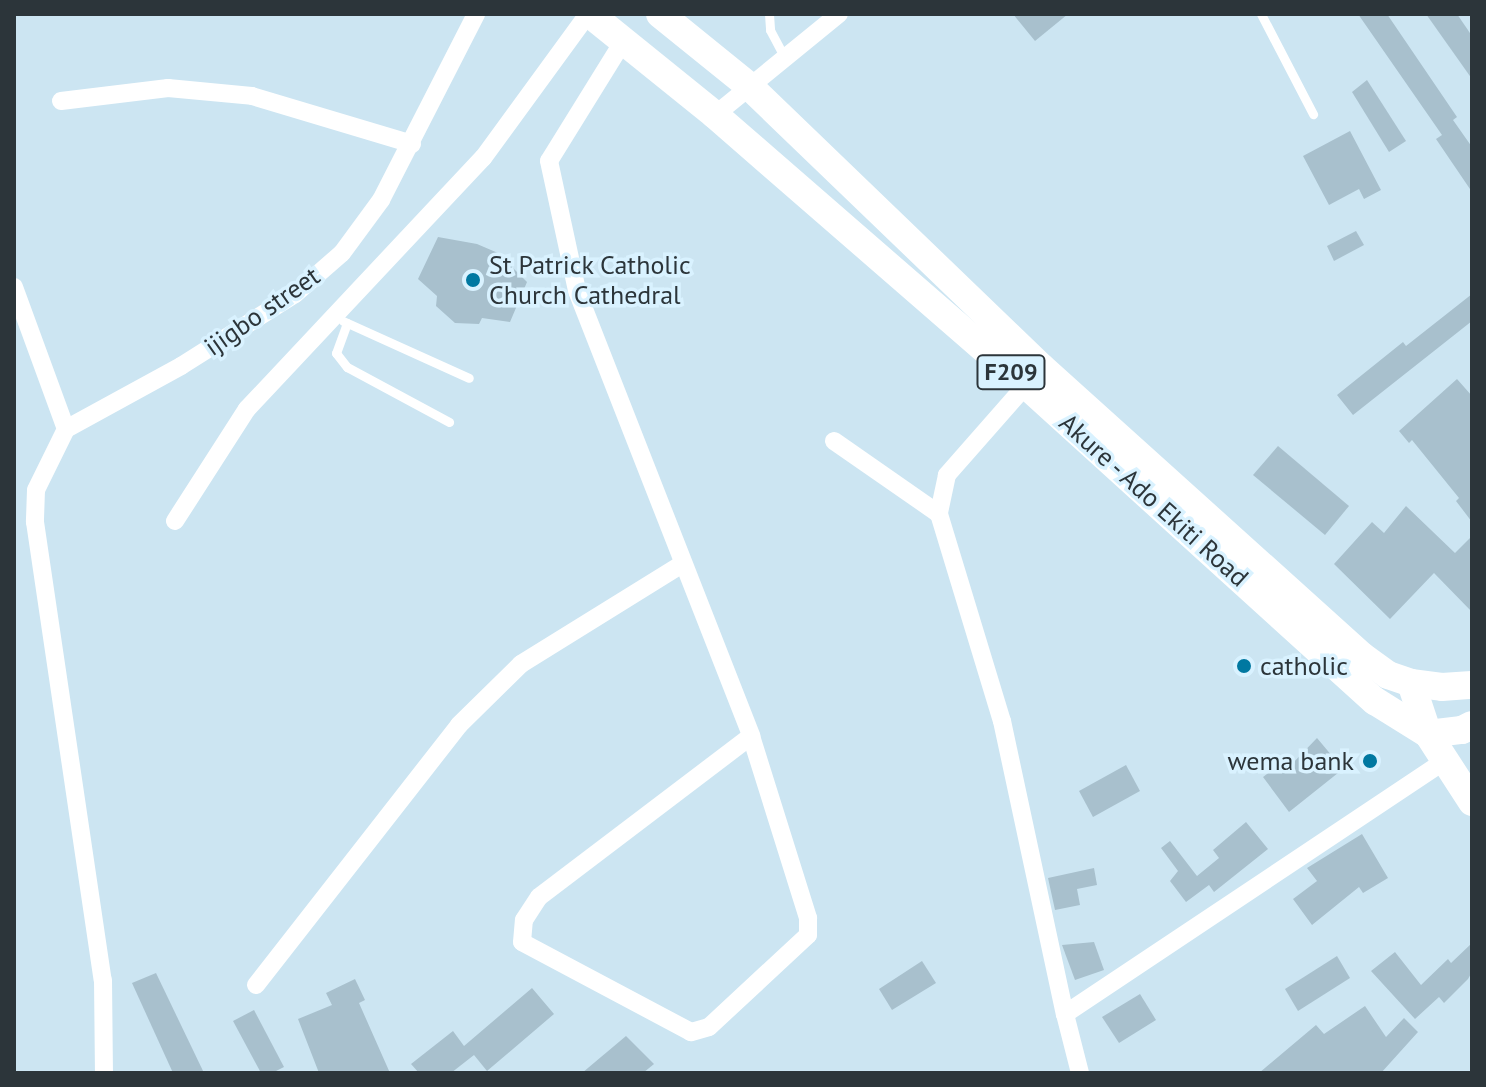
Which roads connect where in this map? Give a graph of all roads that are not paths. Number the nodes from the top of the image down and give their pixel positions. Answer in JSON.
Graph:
{"nodes":[{"id":1,"x":476,"y":14,"type":"edge"},
{"id":2,"x":589,"y":14,"type":"edge"},
{"id":3,"x":660,"y":14,"type":"edge"},
{"id":4,"x":769,"y":14,"type":"edge"},
{"id":5,"x":839,"y":14,"type":"edge"},
{"id":6,"x":1261,"y":14,"type":"edge"},
{"id":7,"x":624,"y":40,"type":"junction"},
{"id":8,"x":785,"y":58,"type":"junction"},
{"id":9,"x":749,"y":86,"type":"junction"},
{"id":10,"x":61,"y":101,"type":"dead end"},
{"id":11,"x":1313,"y":114,"type":"dead end"},
{"id":12,"x":715,"y":115,"type":"junction"},
{"id":13,"x":412,"y":144,"type":"junction"},
{"id":14,"x":14,"y":287,"type":"edge"},
{"id":15,"x":340,"y":320,"type":"junction"},
{"id":16,"x":469,"y":378,"type":"dead end"},
{"id":17,"x":1026,"y":385,"type":"junction"},
{"id":18,"x":449,"y":422,"type":"dead end"},
{"id":19,"x":66,"y":429,"type":"junction"},
{"id":20,"x":834,"y":441,"type":"dead end"},
{"id":21,"x":939,"y":514,"type":"junction"},
{"id":22,"x":175,"y":521,"type":"dead end"},
{"id":23,"x":682,"y":564,"type":"junction"},
{"id":24,"x":1411,"y":683,"type":"junction"},
{"id":25,"x":1472,"y":685,"type":"edge"},
{"id":26,"x":1472,"y":725,"type":"edge"},
{"id":27,"x":1428,"y":734,"type":"junction"},
{"id":28,"x":751,"y":736,"type":"junction"},
{"id":29,"x":1444,"y":761,"type":"junction"},
{"id":30,"x":1472,"y":802,"type":"edge"},
{"id":31,"x":256,"y":985,"type":"dead end"},
{"id":32,"x":1065,"y":1014,"type":"junction"},
{"id":33,"x":104,"y":1073,"type":"edge"},
{"id":34,"x":1080,"y":1073,"type":"edge"}],
"edges":[{"from":1,"to":13,"type":"street","name":"ijigbo street"},
{"from":2,"to":7,"type":"main road","name":"Akure - Ado Ekiti Road","number":"F209"},
{"from":2,"to":15,"type":"street"},
{"from":3,"to":9,"type":"main road","name":"Akure - Ado Ekiti Road","number":"F209"},
{"from":4,"to":8,"type":"lane"},
{"from":5,"to":8,"type":"street"},
{"from":6,"to":11,"type":"lane"},
{"from":7,"to":12,"type":"main road","name":"Akure - Ado Ekiti Road","number":"F209"},
{"from":7,"to":23,"type":"street"},
{"from":8,"to":9,"type":"street"},
{"from":9,"to":12,"type":"street"},
{"from":9,"to":24,"type":"main road","name":"Akure - Ado Ekiti Road","number":"F209"},
{"from":10,"to":13,"type":"street"},
{"from":12,"to":17,"type":"main road","name":"Akure - Ado Ekiti Road","number":"F209"},
{"from":13,"to":19,"type":"street","name":"ijigbo street"},
{"from":14,"to":19,"type":"street"},
{"from":15,"to":16,"type":"lane"},
{"from":15,"to":18,"type":"lane"},
{"from":15,"to":22,"type":"street"},
{"from":17,"to":21,"type":"street"},
{"from":17,"to":27,"type":"main road","name":"Akure - Ado Ekiti Road","number":"F209"},
{"from":19,"to":33,"type":"street"},
{"from":20,"to":21,"type":"street"},
{"from":21,"to":32,"type":"street"},
{"from":23,"to":28,"type":"street"},
{"from":23,"to":31,"type":"street"},
{"from":24,"to":25,"type":"main road","number":"F209"},
{"from":24,"to":27,"type":"main road"},
{"from":26,"to":27,"type":"main road"},
{"from":27,"to":29,"type":"main road"},
{"from":28,"to":28,"type":"street"},
{"from":29,"to":30,"type":"main road"},
{"from":29,"to":32,"type":"street"},
{"from":32,"to":34,"type":"street"}]}
